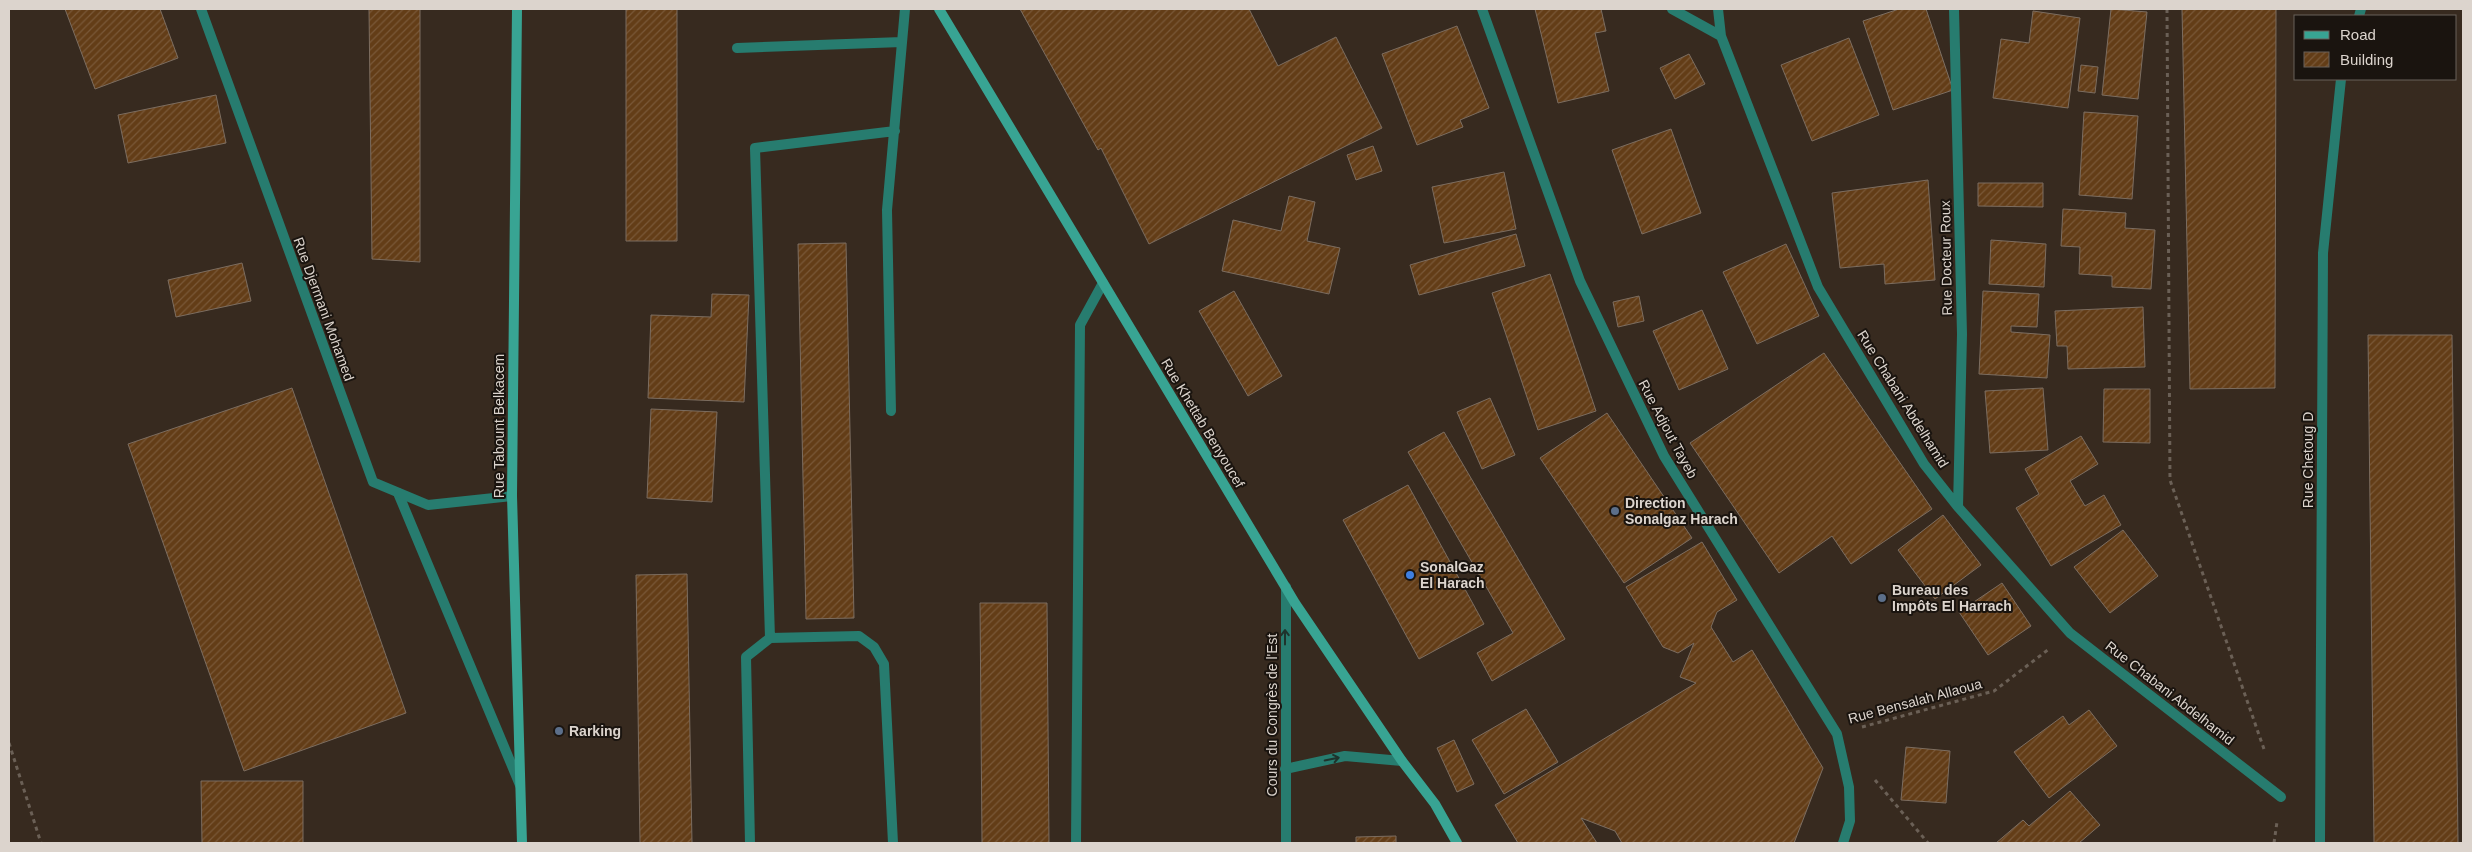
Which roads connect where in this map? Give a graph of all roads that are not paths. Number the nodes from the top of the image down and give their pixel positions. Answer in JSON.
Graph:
{"nodes":[{"id":1,"x":202,"y":9,"type":"edge"},
{"id":2,"x":517,"y":9,"type":"edge"},
{"id":3,"x":905,"y":9,"type":"edge"},
{"id":4,"x":939,"y":9,"type":"edge"},
{"id":5,"x":1482,"y":9,"type":"edge"},
{"id":6,"x":1672,"y":9,"type":"edge"},
{"id":7,"x":1718,"y":9,"type":"edge"},
{"id":8,"x":1954,"y":9,"type":"edge"},
{"id":9,"x":1721,"y":36,"type":"junction"},
{"id":10,"x":902,"y":42,"type":"junction"},
{"id":11,"x":737,"y":48,"type":"dead end"},
{"id":12,"x":2341,"y":80,"type":"edge"},
{"id":13,"x":895,"y":131,"type":"junction"},
{"id":14,"x":1103,"y":283,"type":"junction"},
{"id":15,"x":891,"y":411,"type":"dead end"},
{"id":16,"x":398,"y":493,"type":"junction"},
{"id":17,"x":512,"y":496,"type":"junction"},
{"id":18,"x":1958,"y":506,"type":"junction"},
{"id":19,"x":1286,"y":587,"type":"junction"},
{"id":20,"x":770,"y":638,"type":"junction"},
{"id":21,"x":1402,"y":761,"type":"junction"},
{"id":22,"x":1285,"y":769,"type":"junction"},
{"id":23,"x":520,"y":786,"type":"junction"},
{"id":24,"x":2282,"y":797,"type":"road end"},
{"id":25,"x":522,"y":843,"type":"edge"},
{"id":26,"x":750,"y":843,"type":"edge"},
{"id":27,"x":892,"y":843,"type":"edge"},
{"id":28,"x":1076,"y":843,"type":"edge"},
{"id":29,"x":1286,"y":843,"type":"edge"},
{"id":30,"x":1457,"y":843,"type":"edge"},
{"id":31,"x":1842,"y":843,"type":"edge"},
{"id":32,"x":2320,"y":843,"type":"edge"}],
"edges":[{"from":1,"to":16,"type":"street","name":"Rue Djermani Mohamed"},
{"from":2,"to":17,"type":"main road","name":"Rue Tabount Belkacem"},
{"from":3,"to":10,"type":"street"},
{"from":4,"to":14,"type":"main road","name":"Rue Khettab Benyoucef"},
{"from":5,"to":31,"type":"street","name":"Rue Adjout Tayeb"},
{"from":6,"to":9,"type":"street"},
{"from":7,"to":9,"type":"street","name":"Rue Chabani Abdelhamid"},
{"from":8,"to":18,"type":"street","name":"Rue Docteur Roux"},
{"from":9,"to":18,"type":"street","name":"Rue Chabani Abdelhamid"},
{"from":10,"to":11,"type":"street"},
{"from":10,"to":13,"type":"street"},
{"from":12,"to":32,"type":"street","name":"Rue Chetoug D"},
{"from":13,"to":15,"type":"street"},
{"from":13,"to":20,"type":"street"},
{"from":14,"to":19,"type":"main road","name":"Rue Khettab Benyoucef"},
{"from":14,"to":28,"type":"street"},
{"from":16,"to":17,"type":"street","name":"Rue Djermani Mohamed"},
{"from":16,"to":23,"type":"street"},
{"from":17,"to":23,"type":"main road","name":"Rue Tabount Belkacem"},
{"from":18,"to":24,"type":"street","name":"Rue Chabani Abdelhamid"},
{"from":19,"to":21,"type":"main road","name":"Rue Khettab Benyoucef"},
{"from":22,"to":19,"type":"street","name":"Cours du Congrès de l'Est","one_way":true},
{"from":20,"to":26,"type":"street"},
{"from":20,"to":27,"type":"street"},
{"from":22,"to":21,"type":"street","one_way":true},
{"from":21,"to":30,"type":"main road","name":"Rue Khettab Benyoucef"},
{"from":22,"to":29,"type":"street","name":"Cours du Congrès de l'Est"},
{"from":23,"to":25,"type":"main road","name":"Rue Tabount Belkacem"}]}
